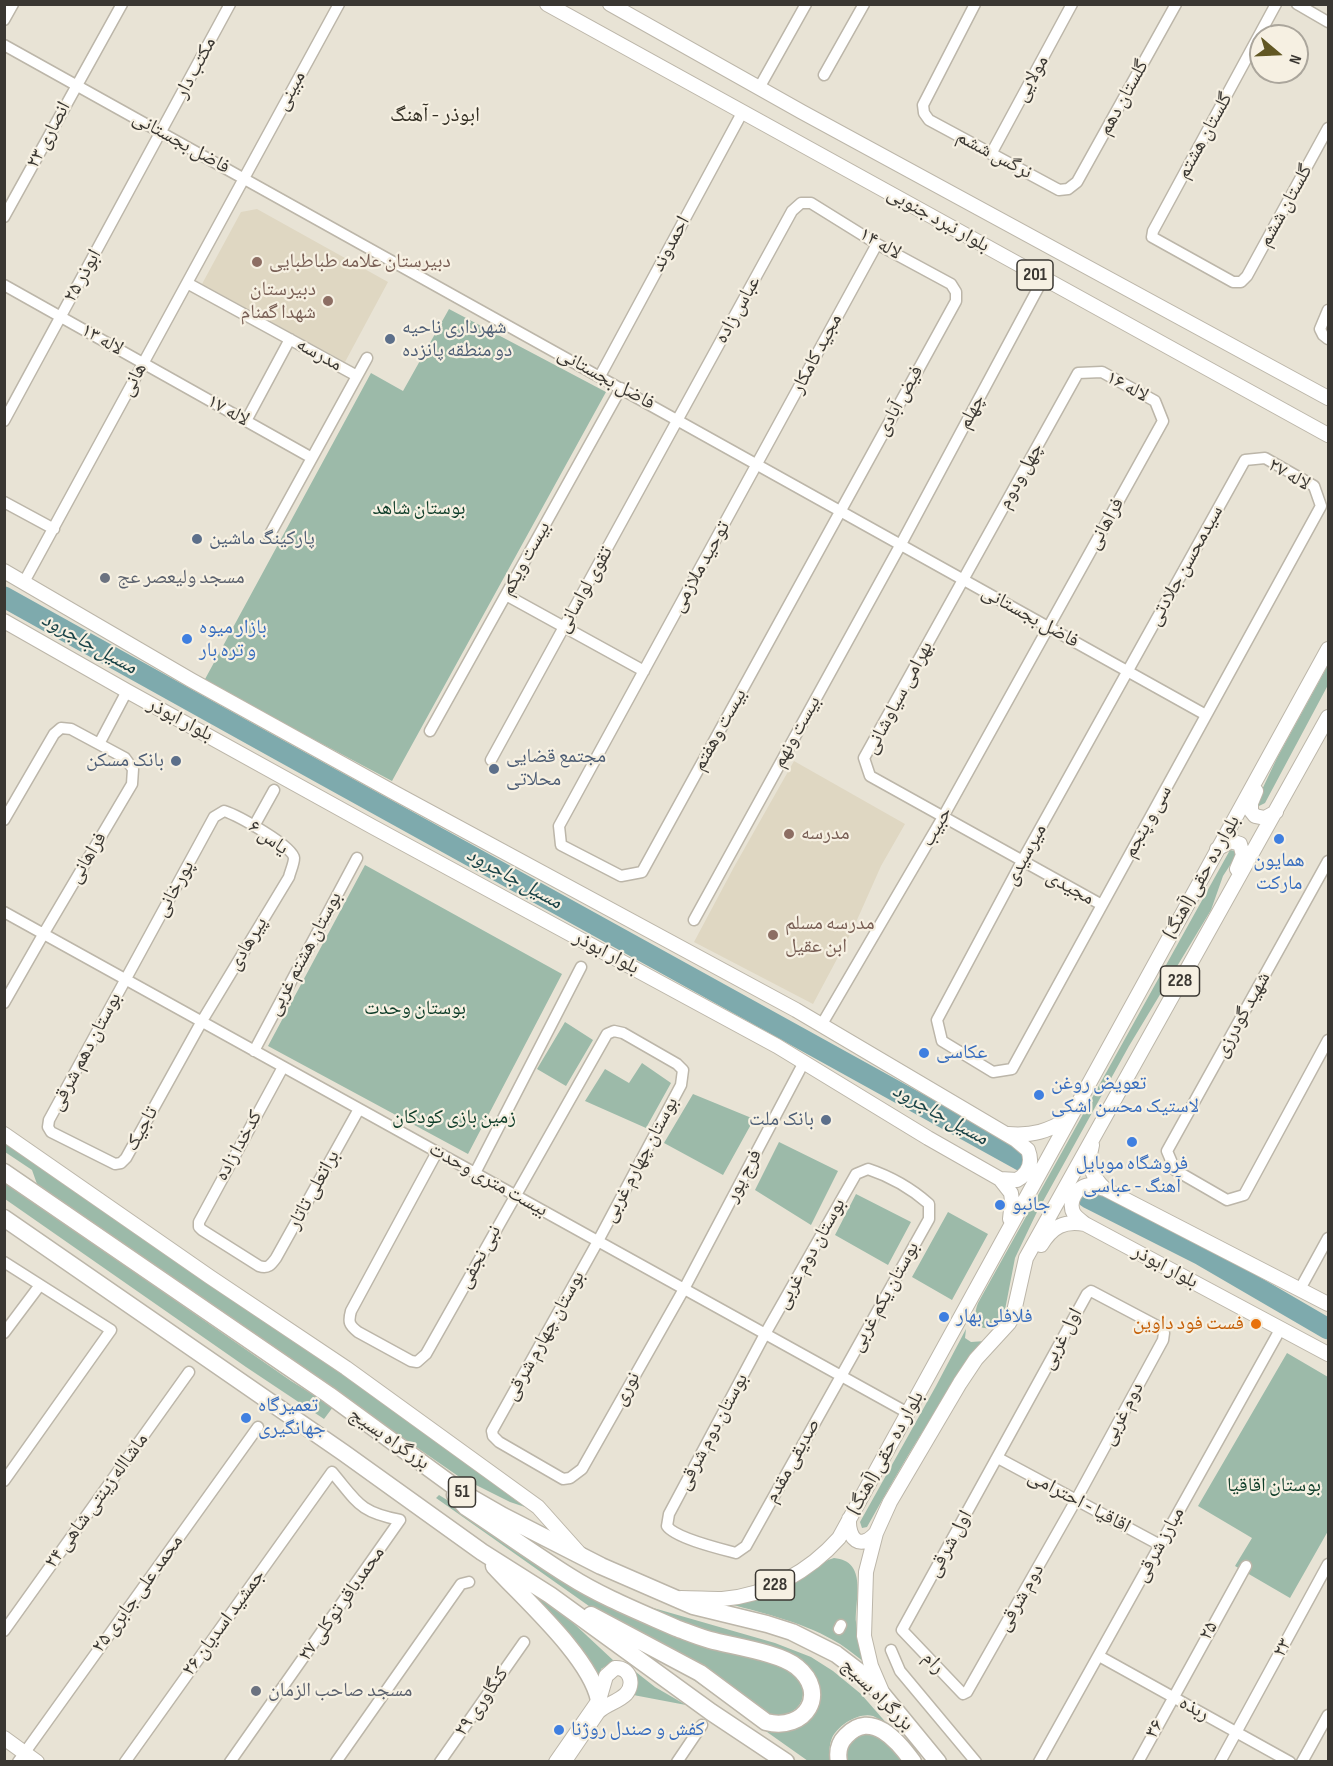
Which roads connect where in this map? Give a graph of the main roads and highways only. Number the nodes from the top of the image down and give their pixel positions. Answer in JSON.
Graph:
{"nodes":[{"id":1,"x":547,"y":4,"type":"edge"},
{"id":2,"x":610,"y":4,"type":"edge"},
{"id":3,"x":1329,"y":398,"type":"edge"},
{"id":4,"x":1329,"y":435,"type":"edge"},
{"id":5,"x":4,"y":571,"type":"edge"},
{"id":6,"x":4,"y":621,"type":"edge"},
{"id":7,"x":1329,"y":648,"type":"edge"},
{"id":8,"x":1329,"y":717,"type":"edge"},
{"id":9,"x":1267,"y":758,"type":"junction"},
{"id":10,"x":1276,"y":812,"type":"junction"},
{"id":11,"x":1217,"y":849,"type":"junction"},
{"id":12,"x":1228,"y":894,"type":"junction"},
{"id":13,"x":1069,"y":1119,"type":"junction"},
{"id":14,"x":4,"y":1134,"type":"edge"},
{"id":15,"x":1004,"y":1134,"type":"junction"},
{"id":16,"x":1095,"y":1135,"type":"junction"},
{"id":17,"x":4,"y":1172,"type":"edge"},
{"id":18,"x":999,"y":1179,"type":"junction"},
{"id":19,"x":1105,"y":1189,"type":"junction"},
{"id":20,"x":4,"y":1218,"type":"edge"},
{"id":21,"x":1085,"y":1224,"type":"junction"},
{"id":22,"x":1009,"y":1227,"type":"junction"},
{"id":23,"x":1021,"y":1281,"type":"junction"},
{"id":24,"x":1329,"y":1304,"type":"edge"},
{"id":25,"x":1329,"y":1353,"type":"edge"},
{"id":26,"x":429,"y":1467,"type":"junction"},
{"id":27,"x":849,"y":1519,"type":"junction"},
{"id":28,"x":876,"y":1533,"type":"junction"},
{"id":29,"x":482,"y":1552,"type":"junction"},
{"id":30,"x":584,"y":1557,"type":"junction"},
{"id":31,"x":550,"y":1595,"type":"junction"},
{"id":32,"x":676,"y":1598,"type":"junction"},
{"id":33,"x":883,"y":1695,"type":"junction"},
{"id":34,"x":598,"y":1706,"type":"junction"},
{"id":35,"x":4,"y":1738,"type":"edge"},
{"id":36,"x":21,"y":1757,"type":"edge"},
{"id":37,"x":37,"y":1761,"type":"edge"},
{"id":38,"x":556,"y":1761,"type":"edge"},
{"id":39,"x":564,"y":1761,"type":"edge"},
{"id":40,"x":786,"y":1761,"type":"edge"},
{"id":41,"x":839,"y":1761,"type":"edge"},
{"id":42,"x":913,"y":1761,"type":"edge"},
{"id":43,"x":938,"y":1761,"type":"edge"}],
"edges":[{"from":1,"to":4,"type":"main road","name":"بلوار نبرد جنوبی","number":"201"},
{"from":2,"to":3,"type":"main road","name":"بلوار نبرد جنوبی","number":"201"},
{"from":5,"to":15,"type":"main road","name":"بلوار ابوذر"},
{"from":6,"to":18,"type":"main road","name":"بلوار ابوذر"},
{"from":7,"to":9,"type":"main road","name":"بلوار ده حقی (آهنگ)","number":"228"},
{"from":8,"to":10,"type":"main road","name":"بلوار ده حقی (آهنگ)","number":"228"},
{"from":9,"to":10,"type":"main road"},
{"from":9,"to":11,"type":"main road","name":"بلوار ده حقی (آهنگ)","number":"228"},
{"from":10,"to":12,"type":"main road","name":"بلوار ده حقی (آهنگ)","number":"228"},
{"from":11,"to":12,"type":"main road"},
{"from":11,"to":13,"type":"main road","name":"بلوار ده حقی (آهنگ)","number":"228"},
{"from":12,"to":16,"type":"main road","name":"بلوار ده حقی (آهنگ)","number":"228"},
{"from":13,"to":15,"type":"main road"},
{"from":13,"to":22,"type":"main road","name":"بلوار ده حقی (آهنگ)","number":"228"},
{"from":14,"to":30,"type":"main road"},
{"from":15,"to":18,"type":"main road","name":"بلوار ابوذر"},
{"from":16,"to":19,"type":"main road"},
{"from":16,"to":23,"type":"main road","name":"بلوار ده حقی (آهنگ)","number":"228"},
{"from":17,"to":26,"type":"highway","name":"بزرگراه بسیج","number":"51"},
{"from":18,"to":22,"type":"main road"},
{"from":19,"to":21,"type":"main road"},
{"from":19,"to":24,"type":"main road"},
{"from":20,"to":29,"type":"highway","name":"بزرگراه بسیج","number":"51"},
{"from":21,"to":23,"type":"main road"},
{"from":21,"to":25,"type":"main road","name":"بلوار ابوذر"},
{"from":22,"to":27,"type":"main road","name":"بلوار ده حقی (آهنگ)","number":"228"},
{"from":23,"to":28,"type":"main road","name":"بلوار ده حقی (آهنگ)","number":"228"},
{"from":26,"to":30,"type":"highway","name":"بزرگراه بسیج","number":"51"},
{"from":26,"to":31,"type":"highway"},
{"from":27,"to":28,"type":"main road"},
{"from":27,"to":32,"type":"main road","name":"بلوار ده حقی (آهنگ)","number":"228"},
{"from":28,"to":33,"type":"main road","name":"بلوار ده حقی (آهنگ)","number":"228"},
{"from":29,"to":31,"type":"highway","name":"بزرگراه بسیج","number":"51"},
{"from":29,"to":34,"type":"highway"},
{"from":30,"to":32,"type":"highway","name":"بزرگراه بسیج","number":"51"},
{"from":31,"to":40,"type":"highway","name":"بزرگراه بسیج","number":"51"},
{"from":32,"to":33,"type":"highway","name":"بزرگراه بسیج","number":"51"},
{"from":33,"to":43,"type":"highway","name":"بزرگراه بسیج","number":"51"},
{"from":34,"to":38,"type":"main road"},
{"from":34,"to":39,"type":"main road"},
{"from":35,"to":36,"type":"main road"},
{"from":36,"to":37,"type":"main road"},
{"from":41,"to":42,"type":"highway"}]}
